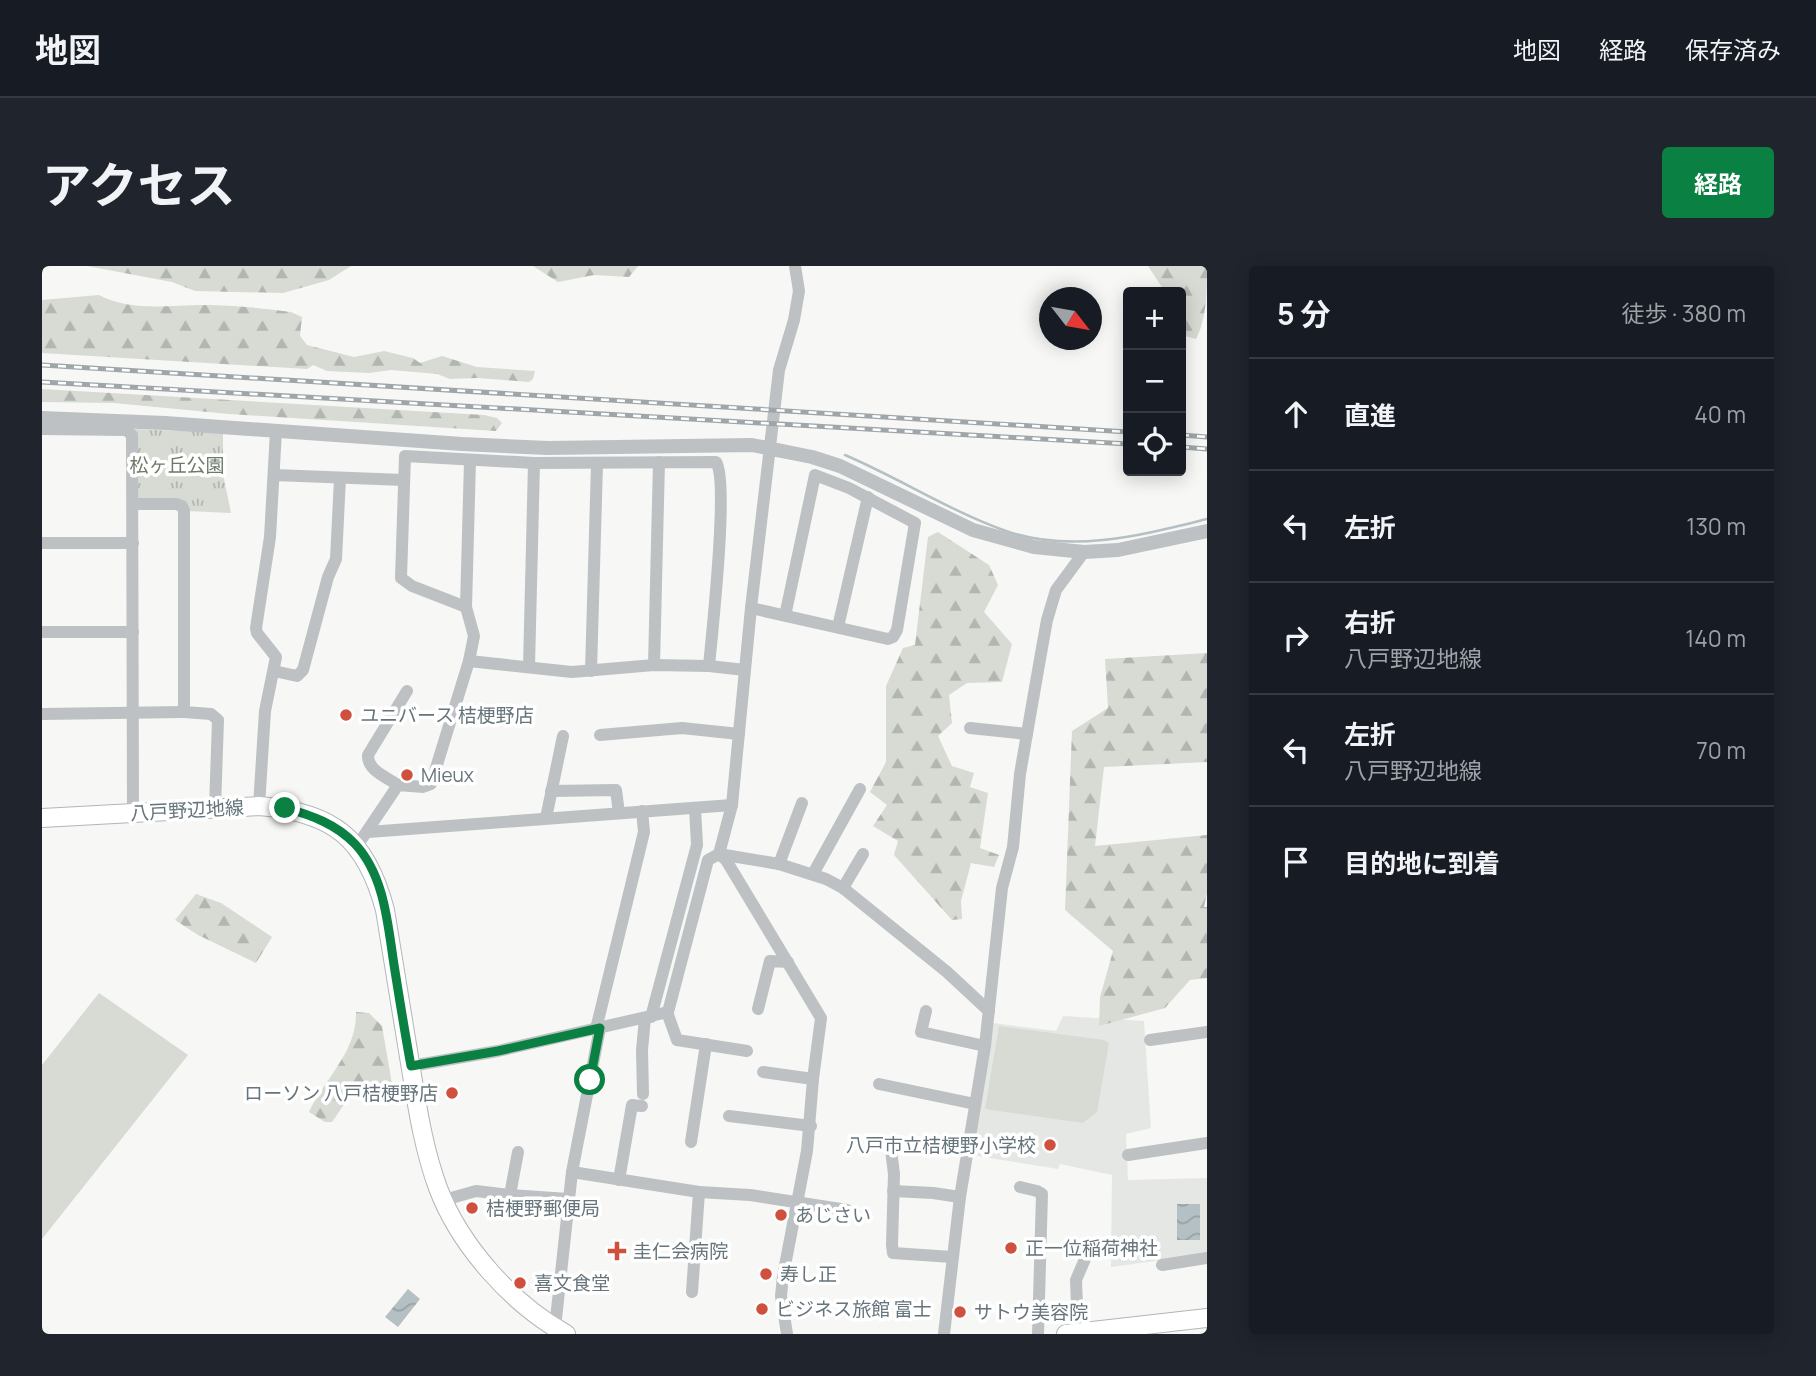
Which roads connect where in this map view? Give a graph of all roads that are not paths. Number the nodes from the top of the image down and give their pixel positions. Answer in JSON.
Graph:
{"nodes":[{"id":1,"x":795,"y":266,"type":"edge"},
{"id":2,"x":42,"y":418,"type":"edge"},
{"id":3,"x":42,"y":429,"type":"edge"},
{"id":4,"x":276,"y":431,"type":"junction"},
{"id":5,"x":769,"y":448,"type":"junction"},
{"id":6,"x":470,"y":461,"type":"junction"},
{"id":7,"x":659,"y":462,"type":"junction"},
{"id":8,"x":534,"y":463,"type":"junction"},
{"id":9,"x":597,"y":464,"type":"junction"},
{"id":10,"x":274,"y":475,"type":"junction"},
{"id":11,"x":340,"y":478,"type":"junction"},
{"id":12,"x":404,"y":480,"type":"junction"},
{"id":13,"x":868,"y":497,"type":"junction"},
{"id":14,"x":133,"y":504,"type":"junction"},
{"id":15,"x":1207,"y":531,"type":"edge"},
{"id":16,"x":42,"y":543,"type":"edge"},
{"id":17,"x":132,"y":543,"type":"junction"},
{"id":18,"x":1084,"y":552,"type":"junction"},
{"id":19,"x":466,"y":607,"type":"junction"},
{"id":20,"x":751,"y":608,"type":"junction"},
{"id":21,"x":785,"y":615,"type":"junction"},
{"id":22,"x":838,"y":627,"type":"junction"},
{"id":23,"x":42,"y":632,"type":"edge"},
{"id":24,"x":133,"y":632,"type":"junction"},
{"id":25,"x":469,"y":661,"type":"junction"},
{"id":26,"x":654,"y":665,"type":"junction"},
{"id":27,"x":709,"y":666,"type":"junction"},
{"id":28,"x":529,"y":667,"type":"junction"},
{"id":29,"x":745,"y":670,"type":"junction"},
{"id":30,"x":274,"y":671,"type":"junction"},
{"id":31,"x":591,"y":671,"type":"junction"},
{"id":32,"x":407,"y":691,"type":"dead end"},
{"id":33,"x":184,"y":712,"type":"junction"},
{"id":34,"x":42,"y":714,"type":"edge"},
{"id":35,"x":132,"y":714,"type":"junction"},
{"id":36,"x":970,"y":728,"type":"dead end"},
{"id":37,"x":739,"y":734,"type":"junction"},
{"id":38,"x":1027,"y":734,"type":"junction"},
{"id":39,"x":600,"y":735,"type":"dead end"},
{"id":40,"x":563,"y":736,"type":"dead end"},
{"id":41,"x":398,"y":785,"type":"junction"},
{"id":42,"x":860,"y":789,"type":"dead end"},
{"id":43,"x":551,"y":791,"type":"junction"},
{"id":44,"x":802,"y":803,"type":"dead end"},
{"id":45,"x":732,"y":805,"type":"junction"},
{"id":46,"x":259,"y":806,"type":"junction"},
{"id":47,"x":695,"y":807,"type":"junction"},
{"id":48,"x":215,"y":808,"type":"junction"},
{"id":49,"x":642,"y":811,"type":"junction"},
{"id":50,"x":133,"y":813,"type":"junction"},
{"id":51,"x":619,"y":813,"type":"junction"},
{"id":52,"x":42,"y":818,"type":"edge"},
{"id":53,"x":546,"y":818,"type":"junction"},
{"id":54,"x":363,"y":839,"type":"junction"},
{"id":55,"x":719,"y":854,"type":"junction"},
{"id":56,"x":863,"y":854,"type":"dead end"},
{"id":57,"x":779,"y":864,"type":"junction"},
{"id":58,"x":813,"y":874,"type":"junction"},
{"id":59,"x":843,"y":888,"type":"junction"},
{"id":60,"x":788,"y":962,"type":"junction"},
{"id":61,"x":758,"y":1009,"type":"dead end"},
{"id":62,"x":926,"y":1011,"type":"dead end"},
{"id":63,"x":989,"y":1011,"type":"junction"},
{"id":64,"x":667,"y":1012,"type":"junction"},
{"id":65,"x":648,"y":1018,"type":"junction"},
{"id":66,"x":598,"y":1029,"type":"junction"},
{"id":67,"x":1207,"y":1032,"type":"edge"},
{"id":68,"x":1150,"y":1040,"type":"dead end"},
{"id":69,"x":706,"y":1044,"type":"junction"},
{"id":70,"x":985,"y":1046,"type":"junction"},
{"id":71,"x":747,"y":1051,"type":"dead end"},
{"id":72,"x":411,"y":1066,"type":"junction"},
{"id":73,"x":763,"y":1072,"type":"dead end"},
{"id":74,"x":813,"y":1079,"type":"junction"},
{"id":75,"x":879,"y":1084,"type":"dead end"},
{"id":76,"x":975,"y":1104,"type":"junction"},
{"id":77,"x":729,"y":1115,"type":"dead end"},
{"id":78,"x":811,"y":1126,"type":"junction"},
{"id":79,"x":691,"y":1142,"type":"dead end"},
{"id":80,"x":1207,"y":1143,"type":"edge"},
{"id":81,"x":891,"y":1150,"type":"dead end"},
{"id":82,"x":518,"y":1152,"type":"dead end"},
{"id":83,"x":1128,"y":1155,"type":"dead end"},
{"id":84,"x":572,"y":1172,"type":"junction"},
{"id":85,"x":619,"y":1180,"type":"junction"},
{"id":86,"x":1020,"y":1188,"type":"dead end"},
{"id":87,"x":893,"y":1191,"type":"junction"},
{"id":88,"x":699,"y":1192,"type":"junction"},
{"id":89,"x":510,"y":1195,"type":"junction"},
{"id":90,"x":960,"y":1197,"type":"junction"},
{"id":91,"x":568,"y":1199,"type":"junction"},
{"id":92,"x":444,"y":1200,"type":"junction"},
{"id":93,"x":797,"y":1203,"type":"junction"},
{"id":94,"x":847,"y":1210,"type":"dead end"},
{"id":95,"x":953,"y":1257,"type":"junction"},
{"id":96,"x":1207,"y":1258,"type":"edge"},
{"id":97,"x":1085,"y":1259,"type":"dead end"},
{"id":98,"x":1162,"y":1265,"type":"dead end"},
{"id":99,"x":692,"y":1292,"type":"dead end"},
{"id":100,"x":1207,"y":1318,"type":"edge"},
{"id":101,"x":561,"y":1331,"type":"edge"},
{"id":102,"x":1072,"y":1333,"type":"edge"},
{"id":103,"x":786,"y":1334,"type":"edge"},
{"id":104,"x":944,"y":1334,"type":"edge"},
{"id":105,"x":1038,"y":1334,"type":"edge"}],
"edges":[{"from":1,"to":5,"type":"street"},
{"from":2,"to":4,"type":"street"},
{"from":3,"to":14,"type":"street"},
{"from":4,"to":5,"type":"street"},
{"from":4,"to":10,"type":"street"},
{"from":5,"to":18,"type":"street"},
{"from":5,"to":20,"type":"street"},
{"from":6,"to":8,"type":"street"},
{"from":6,"to":12,"type":"street"},
{"from":6,"to":19,"type":"street"},
{"from":7,"to":9,"type":"street"},
{"from":7,"to":26,"type":"street"},
{"from":7,"to":27,"type":"street"},
{"from":8,"to":9,"type":"street"},
{"from":8,"to":28,"type":"street"},
{"from":9,"to":31,"type":"street"},
{"from":10,"to":11,"type":"street"},
{"from":10,"to":30,"type":"street"},
{"from":11,"to":12,"type":"street"},
{"from":11,"to":30,"type":"street"},
{"from":12,"to":19,"type":"street"},
{"from":13,"to":21,"type":"street"},
{"from":13,"to":22,"type":"street"},
{"from":13,"to":22,"type":"street"},
{"from":14,"to":17,"type":"street"},
{"from":14,"to":33,"type":"street"},
{"from":15,"to":18,"type":"street"},
{"from":16,"to":17,"type":"street"},
{"from":17,"to":24,"type":"street"},
{"from":18,"to":38,"type":"street"},
{"from":19,"to":25,"type":"street"},
{"from":20,"to":21,"type":"street"},
{"from":20,"to":29,"type":"street"},
{"from":21,"to":22,"type":"street"},
{"from":23,"to":24,"type":"street"},
{"from":24,"to":35,"type":"street"},
{"from":25,"to":28,"type":"street"},
{"from":25,"to":41,"type":"street"},
{"from":26,"to":27,"type":"street"},
{"from":26,"to":31,"type":"street"},
{"from":27,"to":29,"type":"street"},
{"from":28,"to":31,"type":"street"},
{"from":29,"to":37,"type":"street"},
{"from":30,"to":46,"type":"street"},
{"from":32,"to":41,"type":"street"},
{"from":33,"to":35,"type":"street"},
{"from":33,"to":48,"type":"street"},
{"from":34,"to":35,"type":"street"},
{"from":35,"to":50,"type":"street"},
{"from":36,"to":38,"type":"street"},
{"from":37,"to":39,"type":"street"},
{"from":37,"to":45,"type":"street"},
{"from":38,"to":63,"type":"street"},
{"from":40,"to":43,"type":"street"},
{"from":41,"to":54,"type":"street"},
{"from":42,"to":58,"type":"street"},
{"from":43,"to":51,"type":"street"},
{"from":43,"to":53,"type":"street"},
{"from":44,"to":57,"type":"street"},
{"from":45,"to":47,"type":"street"},
{"from":45,"to":55,"type":"street"},
{"from":46,"to":48,"type":"main road","name":"八戸野辺地線"},
{"from":46,"to":54,"type":"main road","name":"八戸野辺地線"},
{"from":47,"to":49,"type":"street"},
{"from":47,"to":65,"type":"street"},
{"from":48,"to":50,"type":"main road","name":"八戸野辺地線"},
{"from":49,"to":51,"type":"street"},
{"from":49,"to":66,"type":"street"},
{"from":50,"to":52,"type":"main road","name":"八戸野辺地線"},
{"from":51,"to":53,"type":"street"},
{"from":53,"to":54,"type":"street"},
{"from":54,"to":72,"type":"main road","name":"八戸野辺地線"},
{"from":55,"to":57,"type":"street"},
{"from":55,"to":60,"type":"street"},
{"from":55,"to":64,"type":"street"},
{"from":56,"to":59,"type":"street"},
{"from":57,"to":58,"type":"street"},
{"from":58,"to":59,"type":"street"},
{"from":59,"to":63,"type":"street"},
{"from":60,"to":61,"type":"street"},
{"from":60,"to":74,"type":"street"},
{"from":62,"to":70,"type":"street"},
{"from":63,"to":70,"type":"street"},
{"from":64,"to":65,"type":"street"},
{"from":64,"to":69,"type":"street"},
{"from":65,"to":66,"type":"street"},
{"from":65,"to":85,"type":"street"},
{"from":66,"to":72,"type":"street"},
{"from":66,"to":84,"type":"street"},
{"from":67,"to":68,"type":"street"},
{"from":69,"to":71,"type":"street"},
{"from":69,"to":79,"type":"street"},
{"from":70,"to":76,"type":"street"},
{"from":72,"to":92,"type":"main road","name":"八戸野辺地線"},
{"from":73,"to":74,"type":"street"},
{"from":74,"to":78,"type":"street"},
{"from":75,"to":76,"type":"street"},
{"from":76,"to":90,"type":"street"},
{"from":77,"to":78,"type":"street"},
{"from":78,"to":93,"type":"street"},
{"from":80,"to":83,"type":"street"},
{"from":81,"to":87,"type":"street"},
{"from":82,"to":89,"type":"street"},
{"from":84,"to":85,"type":"street"},
{"from":84,"to":91,"type":"street"},
{"from":85,"to":88,"type":"street"},
{"from":86,"to":105,"type":"street"},
{"from":87,"to":90,"type":"street"},
{"from":87,"to":95,"type":"street"},
{"from":88,"to":93,"type":"street"},
{"from":88,"to":99,"type":"street"},
{"from":89,"to":91,"type":"street"},
{"from":89,"to":92,"type":"street"},
{"from":90,"to":95,"type":"street"},
{"from":91,"to":101,"type":"street"},
{"from":92,"to":101,"type":"main road","name":"八戸野辺地線"},
{"from":93,"to":94,"type":"street"},
{"from":93,"to":103,"type":"street"},
{"from":95,"to":104,"type":"street"},
{"from":96,"to":98,"type":"street"},
{"from":97,"to":102,"type":"street"},
{"from":100,"to":102,"type":"main road"}]}
